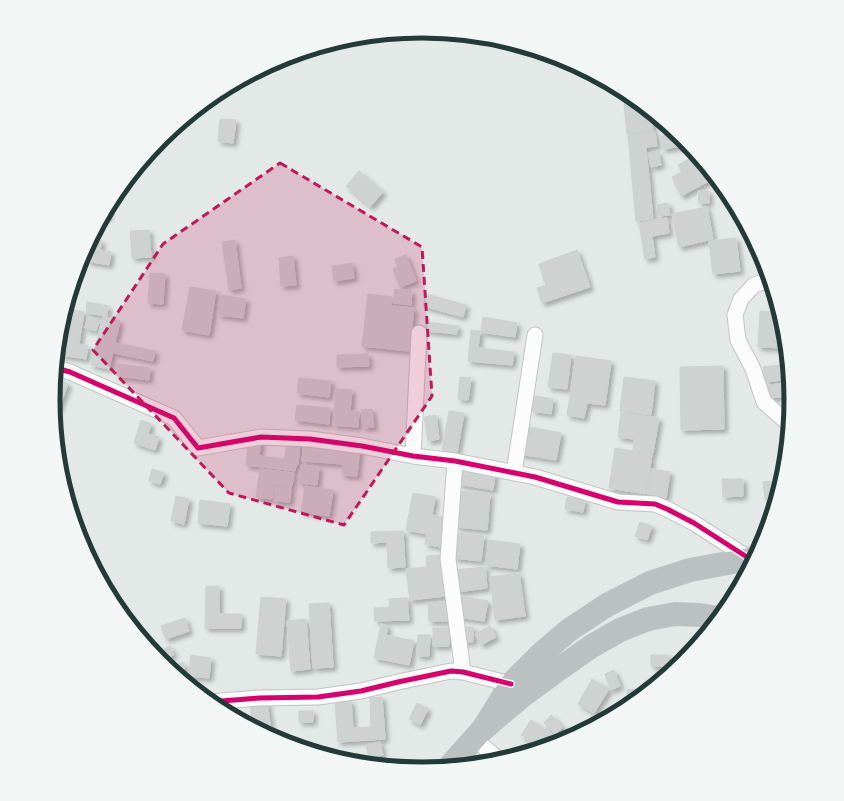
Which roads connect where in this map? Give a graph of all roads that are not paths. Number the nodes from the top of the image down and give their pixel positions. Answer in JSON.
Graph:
{"nodes":[{"id":1,"x":764,"y":282,"type":"edge"},
{"id":2,"x":419,"y":334,"type":"dead end"},
{"id":3,"x":535,"y":335,"type":"dead end"},
{"id":4,"x":61,"y":369,"type":"edge"},
{"id":5,"x":784,"y":420,"type":"edge"},
{"id":6,"x":413,"y":456,"type":"junction"},
{"id":7,"x":455,"y":461,"type":"junction"},
{"id":8,"x":514,"y":473,"type":"junction"},
{"id":9,"x":749,"y":556,"type":"edge"},
{"id":10,"x":748,"y":559,"type":"edge"},
{"id":11,"x":713,"y":617,"type":"edge"},
{"id":12,"x":463,"y":672,"type":"junction"},
{"id":13,"x":511,"y":684,"type":"junction"},
{"id":14,"x":220,"y":701,"type":"edge"},
{"id":15,"x":479,"y":734,"type":"junction"},
{"id":16,"x":496,"y":755,"type":"edge"},
{"id":17,"x":454,"y":761,"type":"edge"}],
"edges":[{"from":1,"to":5,"type":"street"},
{"from":2,"to":6,"type":"street"},
{"from":3,"to":8,"type":"street"},
{"from":4,"to":6,"type":"street"},
{"from":6,"to":7,"type":"street"},
{"from":7,"to":8,"type":"street"},
{"from":7,"to":12,"type":"street"},
{"from":8,"to":9,"type":"street"},
{"from":10,"to":13,"type":"highway"},
{"from":11,"to":15,"type":"highway"},
{"from":12,"to":13,"type":"street"},
{"from":12,"to":14,"type":"street"},
{"from":13,"to":15,"type":"highway"},
{"from":15,"to":16,"type":"street"},
{"from":15,"to":17,"type":"highway"}]}
